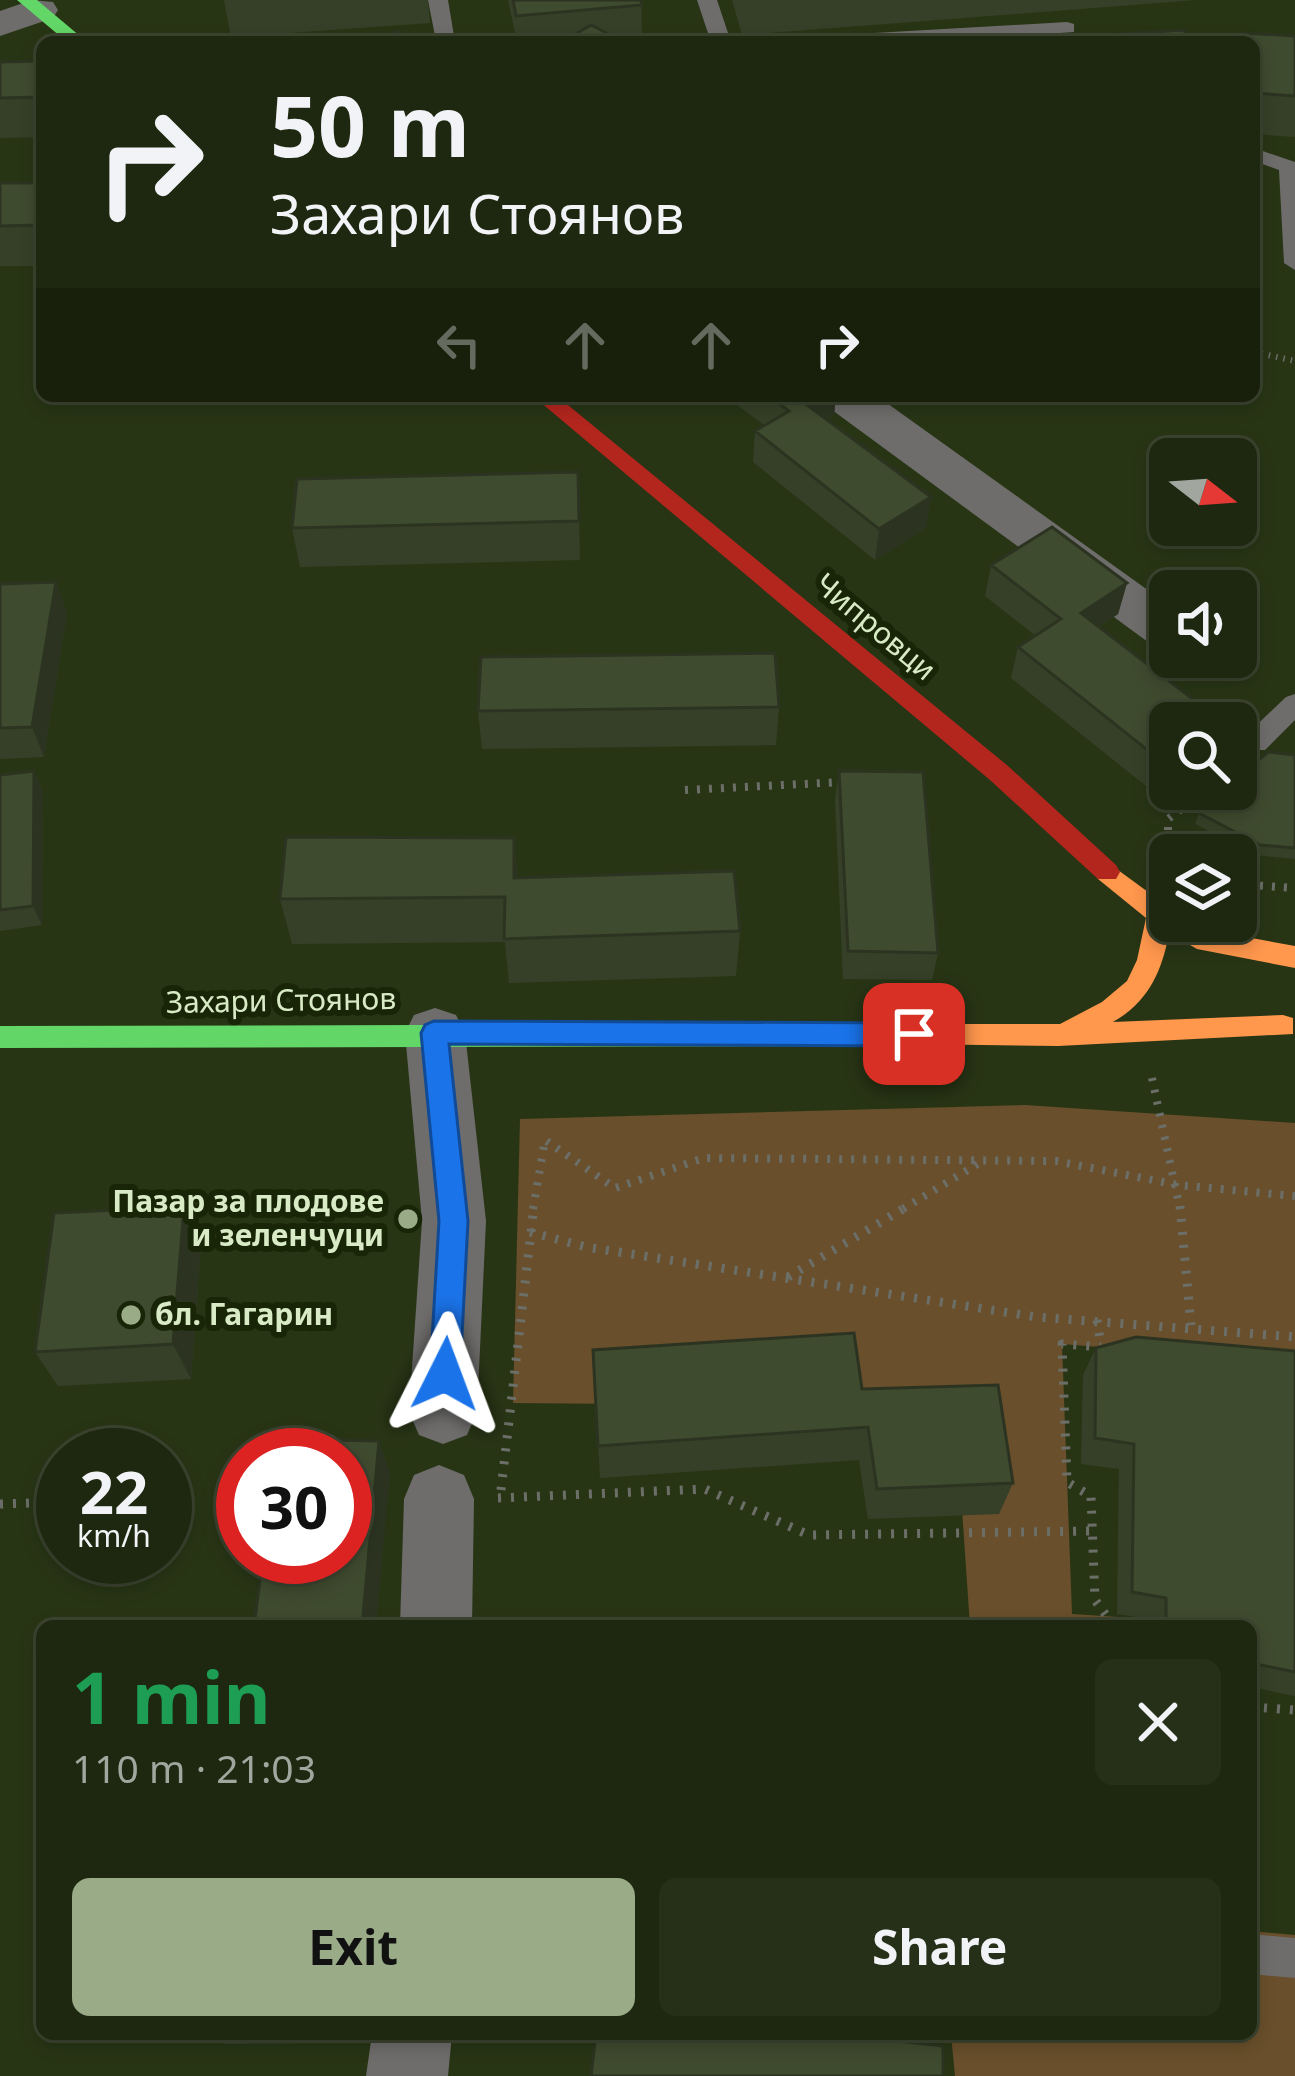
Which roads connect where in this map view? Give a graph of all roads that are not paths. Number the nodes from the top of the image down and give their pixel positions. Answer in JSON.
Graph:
{"nodes":[{"id":1,"x":438,"y":0,"type":"edge"},
{"id":2,"x":707,"y":0,"type":"edge"},
{"id":3,"x":33,"y":5,"type":"edge"},
{"id":4,"x":0,"y":24,"type":"edge"},
{"id":5,"x":1066,"y":28,"type":"dead end"},
{"id":6,"x":71,"y":36,"type":"edge"},
{"id":7,"x":445,"y":36,"type":"edge"},
{"id":8,"x":719,"y":36,"type":"edge"},
{"id":9,"x":927,"y":36,"type":"edge"},
{"id":10,"x":1260,"y":156,"type":"edge"},
{"id":11,"x":1295,"y":263,"type":"edge"},
{"id":12,"x":551,"y":402,"type":"edge"},
{"id":13,"x":853,"y":402,"type":"edge"},
{"id":14,"x":1149,"y":617,"type":"edge"},
{"id":15,"x":1295,"y":704,"type":"edge"},
{"id":16,"x":1257,"y":741,"type":"edge"},
{"id":17,"x":1149,"y":907,"type":"edge"},
{"id":18,"x":1154,"y":942,"type":"edge"},
{"id":19,"x":1181,"y":942,"type":"edge"},
{"id":20,"x":1218,"y":942,"type":"edge"},
{"id":21,"x":1295,"y":957,"type":"edge"},
{"id":22,"x":1206,"y":971,"type":"dead end"},
{"id":23,"x":1233,"y":994,"type":"dead end"},
{"id":24,"x":1289,"y":1027,"type":"edge"},
{"id":25,"x":434,"y":1033,"type":"junction"},
{"id":26,"x":1058,"y":1035,"type":"junction"},
{"id":27,"x":0,"y":1037,"type":"edge"},
{"id":28,"x":443,"y":1412,"type":"dead end"},
{"id":29,"x":469,"y":1498,"type":"road end"},
{"id":30,"x":438,"y":1620,"type":"edge"},
{"id":31,"x":1257,"y":1955,"type":"edge"},
{"id":32,"x":1295,"y":1958,"type":"edge"},
{"id":33,"x":411,"y":2040,"type":"edge"},
{"id":34,"x":407,"y":2076,"type":"edge"}],
"edges":[{"from":1,"to":7,"type":"lane"},
{"from":2,"to":8,"type":"lane"},
{"from":3,"to":4,"type":"street"},
{"from":3,"to":6,"type":"main road"},
{"from":5,"to":9,"type":"lane"},
{"from":10,"to":11,"type":"lane"},
{"from":12,"to":17,"type":"main road","name":"Чипровци"},
{"from":13,"to":14,"type":"street"},
{"from":15,"to":16,"type":"lane"},
{"from":18,"to":26,"type":"main road"},
{"from":19,"to":22,"type":"main road"},
{"from":20,"to":21,"type":"main road"},
{"from":23,"to":24,"type":"main road"},
{"from":24,"to":26,"type":"main road","name":"Захари Стоянов"},
{"from":25,"to":26,"type":"main road","name":"Захари Стоянов"},
{"from":25,"to":27,"type":"main road","name":"Захари Стоянов"},
{"from":25,"to":28,"type":"street"},
{"from":29,"to":30,"type":"street"},
{"from":31,"to":32,"type":"lane"},
{"from":33,"to":34,"type":"street"}]}
